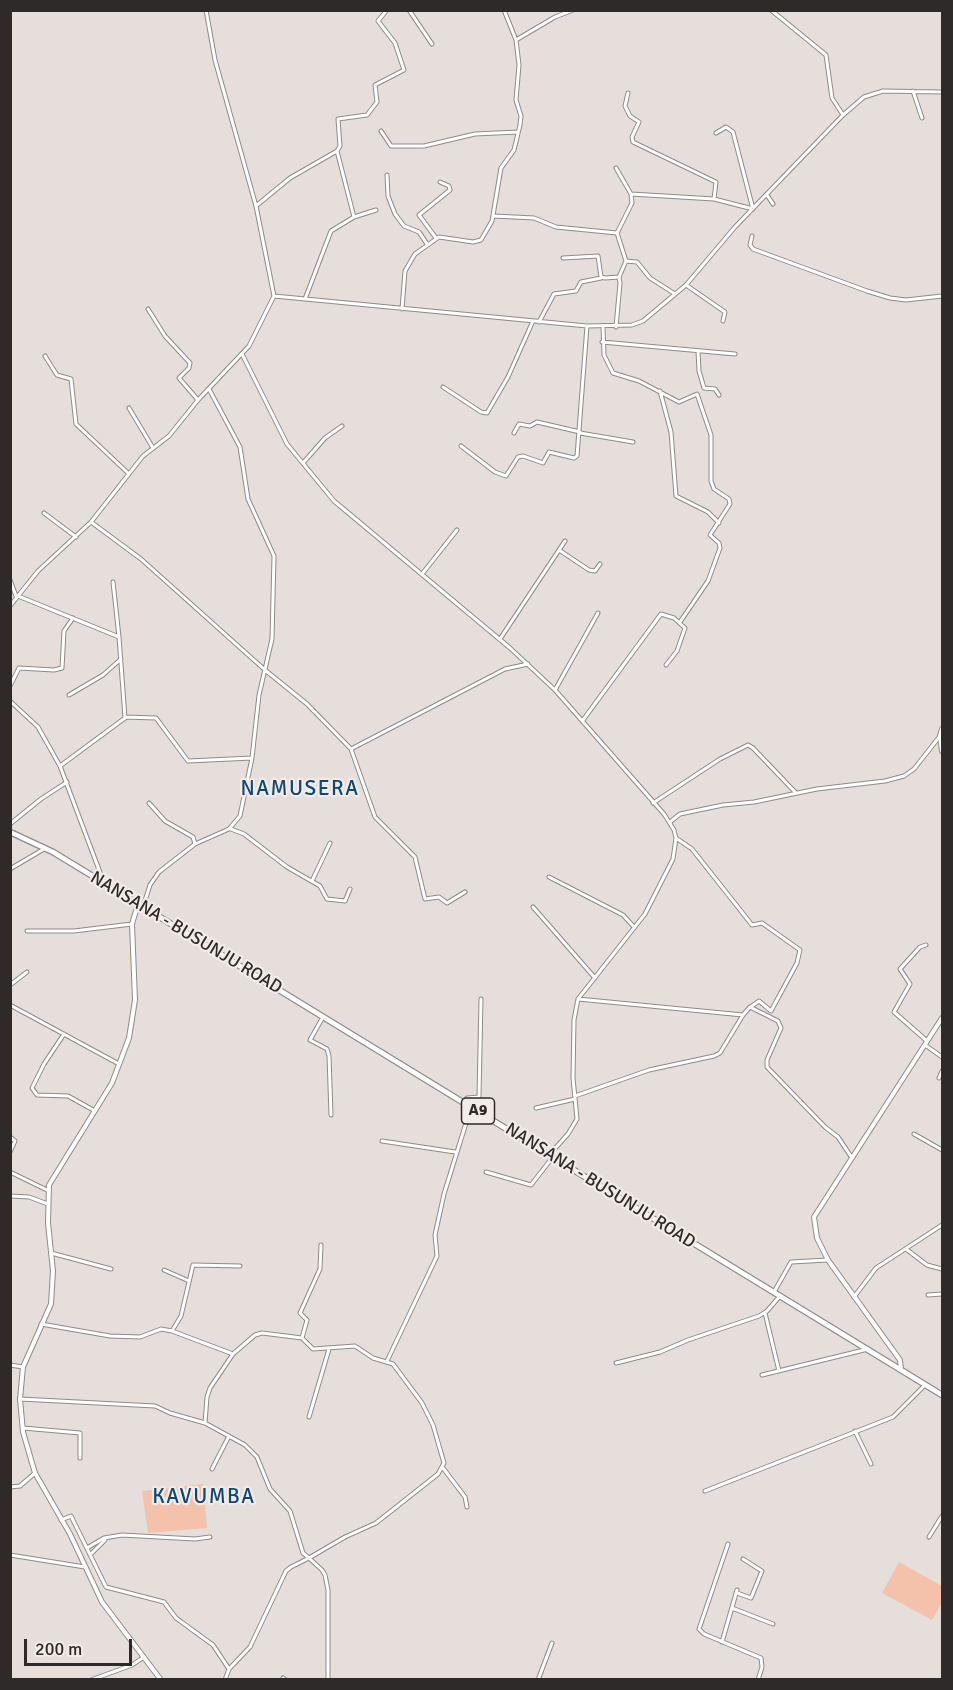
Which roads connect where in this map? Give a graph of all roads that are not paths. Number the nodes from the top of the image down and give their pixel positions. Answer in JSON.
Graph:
{"nodes":[{"id":1,"x":206,"y":10,"type":"edge"},
{"id":2,"x":387,"y":10,"type":"edge"},
{"id":3,"x":409,"y":10,"type":"edge"},
{"id":4,"x":504,"y":10,"type":"edge"},
{"id":5,"x":573,"y":10,"type":"edge"},
{"id":6,"x":771,"y":10,"type":"edge"},
{"id":7,"x":516,"y":40,"type":"junction"},
{"id":8,"x":432,"y":44,"type":"dead end"},
{"id":9,"x":913,"y":91,"type":"junction"},
{"id":10,"x":942,"y":92,"type":"edge"},
{"id":11,"x":628,"y":93,"type":"dead end"},
{"id":12,"x":843,"y":115,"type":"junction"},
{"id":13,"x":922,"y":118,"type":"dead end"},
{"id":14,"x":381,"y":131,"type":"dead end"},
{"id":15,"x":518,"y":132,"type":"junction"},
{"id":16,"x":716,"y":133,"type":"dead end"},
{"id":17,"x":337,"y":151,"type":"junction"},
{"id":18,"x":616,"y":168,"type":"dead end"},
{"id":19,"x":387,"y":175,"type":"dead end"},
{"id":20,"x":440,"y":182,"type":"dead end"},
{"id":21,"x":631,"y":194,"type":"junction"},
{"id":22,"x":767,"y":195,"type":"junction"},
{"id":23,"x":714,"y":199,"type":"junction"},
{"id":24,"x":773,"y":204,"type":"dead end"},
{"id":25,"x":256,"y":206,"type":"junction"},
{"id":26,"x":753,"y":209,"type":"junction"},
{"id":27,"x":376,"y":210,"type":"dead end"},
{"id":28,"x":494,"y":216,"type":"junction"},
{"id":29,"x":354,"y":217,"type":"junction"},
{"id":30,"x":617,"y":233,"type":"junction"},
{"id":31,"x":752,"y":236,"type":"dead end"},
{"id":32,"x":436,"y":238,"type":"junction"},
{"id":33,"x":427,"y":244,"type":"junction"},
{"id":34,"x":563,"y":258,"type":"dead end"},
{"id":35,"x":626,"y":261,"type":"junction"},
{"id":36,"x":619,"y":277,"type":"junction"},
{"id":37,"x":602,"y":278,"type":"junction"},
{"id":38,"x":686,"y":285,"type":"junction"},
{"id":39,"x":675,"y":295,"type":"junction"},
{"id":40,"x":274,"y":296,"type":"junction"},
{"id":41,"x":942,"y":296,"type":"edge"},
{"id":42,"x":305,"y":299,"type":"junction"},
{"id":43,"x":148,"y":309,"type":"dead end"},
{"id":44,"x":402,"y":309,"type":"junction"},
{"id":45,"x":533,"y":321,"type":"junction"},
{"id":46,"x":723,"y":321,"type":"dead end"},
{"id":47,"x":539,"y":322,"type":"junction"},
{"id":48,"x":587,"y":326,"type":"junction"},
{"id":49,"x":603,"y":327,"type":"junction"},
{"id":50,"x":616,"y":327,"type":"junction"},
{"id":51,"x":602,"y":342,"type":"junction"},
{"id":52,"x":698,"y":351,"type":"junction"},
{"id":53,"x":242,"y":354,"type":"junction"},
{"id":54,"x":735,"y":354,"type":"dead end"},
{"id":55,"x":45,"y":356,"type":"dead end"},
{"id":56,"x":443,"y":387,"type":"dead end"},
{"id":57,"x":209,"y":388,"type":"junction"},
{"id":58,"x":704,"y":388,"type":"junction"},
{"id":59,"x":660,"y":392,"type":"junction"},
{"id":60,"x":697,"y":394,"type":"junction"},
{"id":61,"x":719,"y":395,"type":"dead end"},
{"id":62,"x":198,"y":400,"type":"junction"},
{"id":63,"x":129,"y":408,"type":"dead end"},
{"id":64,"x":342,"y":426,"type":"dead end"},
{"id":65,"x":580,"y":433,"type":"junction"},
{"id":66,"x":514,"y":434,"type":"dead end"},
{"id":67,"x":633,"y":442,"type":"dead end"},
{"id":68,"x":461,"y":446,"type":"dead end"},
{"id":69,"x":153,"y":448,"type":"junction"},
{"id":70,"x":303,"y":463,"type":"junction"},
{"id":71,"x":128,"y":474,"type":"junction"},
{"id":72,"x":44,"y":513,"type":"dead end"},
{"id":73,"x":91,"y":522,"type":"junction"},
{"id":74,"x":719,"y":523,"type":"junction"},
{"id":75,"x":457,"y":530,"type":"dead end"},
{"id":76,"x":76,"y":537,"type":"junction"},
{"id":77,"x":565,"y":541,"type":"dead end"},
{"id":78,"x":559,"y":550,"type":"junction"},
{"id":79,"x":600,"y":564,"type":"dead end"},
{"id":80,"x":422,"y":574,"type":"junction"},
{"id":81,"x":10,"y":579,"type":"edge"},
{"id":82,"x":113,"y":582,"type":"dead end"},
{"id":83,"x":10,"y":593,"type":"edge"},
{"id":84,"x":17,"y":596,"type":"junction"},
{"id":85,"x":10,"y":606,"type":"edge"},
{"id":86,"x":598,"y":613,"type":"dead end"},
{"id":87,"x":73,"y":618,"type":"junction"},
{"id":88,"x":680,"y":622,"type":"junction"},
{"id":89,"x":119,"y":637,"type":"junction"},
{"id":90,"x":500,"y":639,"type":"junction"},
{"id":91,"x":122,"y":659,"type":"junction"},
{"id":92,"x":528,"y":664,"type":"junction"},
{"id":93,"x":666,"y":665,"type":"dead end"},
{"id":94,"x":265,"y":670,"type":"junction"},
{"id":95,"x":10,"y":686,"type":"edge"},
{"id":96,"x":555,"y":690,"type":"junction"},
{"id":97,"x":69,"y":695,"type":"dead end"},
{"id":98,"x":10,"y":701,"type":"edge"},
{"id":99,"x":125,"y":717,"type":"junction"},
{"id":100,"x":583,"y":720,"type":"junction"},
{"id":101,"x":942,"y":729,"type":"edge"},
{"id":102,"x":940,"y":736,"type":"junction"},
{"id":103,"x":351,"y":748,"type":"junction"},
{"id":104,"x":942,"y":751,"type":"edge"},
{"id":105,"x":252,"y":758,"type":"junction"},
{"id":106,"x":60,"y":766,"type":"junction"},
{"id":107,"x":67,"y":782,"type":"junction"},
{"id":108,"x":796,"y":793,"type":"junction"},
{"id":109,"x":148,"y":803,"type":"dead end"},
{"id":110,"x":653,"y":803,"type":"junction"},
{"id":111,"x":670,"y":822,"type":"junction"},
{"id":112,"x":10,"y":825,"type":"edge"},
{"id":113,"x":229,"y":829,"type":"junction"},
{"id":114,"x":10,"y":832,"type":"edge"},
{"id":115,"x":676,"y":838,"type":"junction"},
{"id":116,"x":330,"y":843,"type":"dead end"},
{"id":117,"x":195,"y":844,"type":"junction"},
{"id":118,"x":46,"y":848,"type":"junction"},
{"id":119,"x":10,"y":863,"type":"edge"},
{"id":120,"x":17,"y":866,"type":"junction"},
{"id":121,"x":10,"y":869,"type":"edge"},
{"id":122,"x":549,"y":876,"type":"dead end"},
{"id":123,"x":312,"y":881,"type":"junction"},
{"id":124,"x":104,"y":883,"type":"junction"},
{"id":125,"x":350,"y":889,"type":"dead end"},
{"id":126,"x":465,"y":892,"type":"dead end"},
{"id":127,"x":141,"y":906,"type":"junction"},
{"id":128,"x":532,"y":907,"type":"dead end"},
{"id":129,"x":132,"y":924,"type":"junction"},
{"id":130,"x":634,"y":927,"type":"junction"},
{"id":131,"x":27,"y":931,"type":"dead end"},
{"id":132,"x":926,"y":945,"type":"dead end"},
{"id":133,"x":27,"y":972,"type":"dead end"},
{"id":134,"x":595,"y":978,"type":"junction"},
{"id":135,"x":10,"y":985,"type":"edge"},
{"id":136,"x":481,"y":999,"type":"dead end"},
{"id":137,"x":578,"y":999,"type":"junction"},
{"id":138,"x":10,"y":1005,"type":"edge"},
{"id":139,"x":749,"y":1008,"type":"junction"},
{"id":140,"x":743,"y":1015,"type":"junction"},
{"id":141,"x":323,"y":1017,"type":"junction"},
{"id":142,"x":942,"y":1018,"type":"edge"},
{"id":143,"x":64,"y":1034,"type":"junction"},
{"id":144,"x":926,"y":1043,"type":"junction"},
{"id":145,"x":942,"y":1057,"type":"edge"},
{"id":146,"x":120,"y":1064,"type":"junction"},
{"id":147,"x":942,"y":1071,"type":"edge"},
{"id":148,"x":939,"y":1078,"type":"dead end"},
{"id":149,"x":575,"y":1098,"type":"junction"},
{"id":150,"x":464,"y":1102,"type":"junction"},
{"id":151,"x":471,"y":1107,"type":"junction"},
{"id":152,"x":536,"y":1108,"type":"dead end"},
{"id":153,"x":95,"y":1111,"type":"junction"},
{"id":154,"x":331,"y":1115,"type":"dead end"},
{"id":155,"x":914,"y":1134,"type":"dead end"},
{"id":156,"x":10,"y":1137,"type":"edge"},
{"id":157,"x":382,"y":1141,"type":"dead end"},
{"id":158,"x":942,"y":1150,"type":"edge"},
{"id":159,"x":10,"y":1152,"type":"edge"},
{"id":160,"x":455,"y":1152,"type":"junction"},
{"id":161,"x":550,"y":1157,"type":"junction"},
{"id":162,"x":852,"y":1158,"type":"junction"},
{"id":163,"x":10,"y":1172,"type":"edge"},
{"id":164,"x":486,"y":1172,"type":"dead end"},
{"id":165,"x":47,"y":1190,"type":"junction"},
{"id":166,"x":10,"y":1196,"type":"edge"},
{"id":167,"x":48,"y":1204,"type":"junction"},
{"id":168,"x":942,"y":1225,"type":"edge"},
{"id":169,"x":321,"y":1245,"type":"dead end"},
{"id":170,"x":906,"y":1249,"type":"junction"},
{"id":171,"x":51,"y":1253,"type":"junction"},
{"id":172,"x":828,"y":1260,"type":"junction"},
{"id":173,"x":240,"y":1266,"type":"dead end"},
{"id":174,"x":111,"y":1269,"type":"dead end"},
{"id":175,"x":942,"y":1269,"type":"edge"},
{"id":176,"x":164,"y":1270,"type":"dead end"},
{"id":177,"x":189,"y":1281,"type":"junction"},
{"id":178,"x":774,"y":1292,"type":"junction"},
{"id":179,"x":942,"y":1294,"type":"edge"},
{"id":180,"x":928,"y":1295,"type":"dead end"},
{"id":181,"x":780,"y":1296,"type":"junction"},
{"id":182,"x":854,"y":1297,"type":"junction"},
{"id":183,"x":765,"y":1313,"type":"junction"},
{"id":184,"x":41,"y":1324,"type":"junction"},
{"id":185,"x":172,"y":1331,"type":"junction"},
{"id":186,"x":302,"y":1338,"type":"junction"},
{"id":187,"x":329,"y":1349,"type":"junction"},
{"id":188,"x":868,"y":1349,"type":"junction"},
{"id":189,"x":233,"y":1354,"type":"junction"},
{"id":190,"x":387,"y":1361,"type":"junction"},
{"id":191,"x":616,"y":1363,"type":"dead end"},
{"id":192,"x":10,"y":1365,"type":"edge"},
{"id":193,"x":23,"y":1367,"type":"junction"},
{"id":194,"x":779,"y":1371,"type":"junction"},
{"id":195,"x":901,"y":1371,"type":"junction"},
{"id":196,"x":762,"y":1375,"type":"dead end"},
{"id":197,"x":926,"y":1385,"type":"junction"},
{"id":198,"x":942,"y":1395,"type":"edge"},
{"id":199,"x":20,"y":1399,"type":"junction"},
{"id":200,"x":309,"y":1416,"type":"dead end"},
{"id":201,"x":206,"y":1423,"type":"junction"},
{"id":202,"x":23,"y":1428,"type":"junction"},
{"id":203,"x":855,"y":1431,"type":"junction"},
{"id":204,"x":228,"y":1436,"type":"junction"},
{"id":205,"x":80,"y":1458,"type":"dead end"},
{"id":206,"x":871,"y":1464,"type":"dead end"},
{"id":207,"x":443,"y":1468,"type":"junction"},
{"id":208,"x":212,"y":1469,"type":"dead end"},
{"id":209,"x":35,"y":1473,"type":"junction"},
{"id":210,"x":10,"y":1487,"type":"edge"},
{"id":211,"x":705,"y":1491,"type":"dead end"},
{"id":212,"x":467,"y":1507,"type":"dead end"},
{"id":213,"x":942,"y":1516,"type":"edge"},
{"id":214,"x":61,"y":1520,"type":"junction"},
{"id":215,"x":109,"y":1537,"type":"junction"},
{"id":216,"x":210,"y":1537,"type":"dead end"},
{"id":217,"x":929,"y":1537,"type":"dead end"},
{"id":218,"x":728,"y":1544,"type":"dead end"},
{"id":219,"x":87,"y":1548,"type":"junction"},
{"id":220,"x":10,"y":1555,"type":"edge"},
{"id":221,"x":90,"y":1555,"type":"junction"},
{"id":222,"x":309,"y":1558,"type":"junction"},
{"id":223,"x":743,"y":1559,"type":"dead end"},
{"id":224,"x":85,"y":1568,"type":"junction"},
{"id":225,"x":732,"y":1608,"type":"junction"},
{"id":226,"x":773,"y":1624,"type":"dead end"},
{"id":227,"x":722,"y":1642,"type":"junction"},
{"id":228,"x":552,"y":1643,"type":"dead end"},
{"id":229,"x":144,"y":1657,"type":"junction"},
{"id":230,"x":229,"y":1669,"type":"junction"},
{"id":231,"x":91,"y":1680,"type":"edge"},
{"id":232,"x":161,"y":1680,"type":"edge"},
{"id":233,"x":225,"y":1680,"type":"edge"},
{"id":234,"x":328,"y":1680,"type":"edge"},
{"id":235,"x":538,"y":1680,"type":"edge"},
{"id":236,"x":758,"y":1680,"type":"edge"}],
"edges":[{"from":1,"to":25,"type":"street"},
{"from":2,"to":17,"type":"street"},
{"from":3,"to":8,"type":"street"},
{"from":4,"to":7,"type":"street"},
{"from":5,"to":7,"type":"street"},
{"from":6,"to":12,"type":"street"},
{"from":7,"to":15,"type":"street"},
{"from":9,"to":10,"type":"street"},
{"from":9,"to":12,"type":"street"},
{"from":9,"to":13,"type":"street"},
{"from":11,"to":23,"type":"street"},
{"from":12,"to":22,"type":"street"},
{"from":14,"to":15,"type":"street"},
{"from":15,"to":28,"type":"street"},
{"from":16,"to":26,"type":"street"},
{"from":17,"to":25,"type":"street"},
{"from":17,"to":29,"type":"street"},
{"from":18,"to":21,"type":"street"},
{"from":19,"to":33,"type":"street"},
{"from":20,"to":32,"type":"street"},
{"from":21,"to":23,"type":"street"},
{"from":21,"to":30,"type":"street"},
{"from":22,"to":24,"type":"street"},
{"from":22,"to":26,"type":"street"},
{"from":23,"to":26,"type":"street"},
{"from":25,"to":40,"type":"street"},
{"from":26,"to":38,"type":"street"},
{"from":27,"to":29,"type":"street"},
{"from":28,"to":30,"type":"street"},
{"from":28,"to":32,"type":"street"},
{"from":29,"to":42,"type":"street"},
{"from":30,"to":35,"type":"street"},
{"from":31,"to":41,"type":"street"},
{"from":32,"to":33,"type":"street"},
{"from":33,"to":44,"type":"street"},
{"from":34,"to":37,"type":"street"},
{"from":35,"to":36,"type":"street"},
{"from":35,"to":39,"type":"street"},
{"from":36,"to":37,"type":"street"},
{"from":36,"to":50,"type":"street"},
{"from":37,"to":47,"type":"street"},
{"from":38,"to":39,"type":"street"},
{"from":38,"to":46,"type":"street"},
{"from":39,"to":50,"type":"street"},
{"from":40,"to":42,"type":"street"},
{"from":40,"to":53,"type":"street"},
{"from":42,"to":44,"type":"street"},
{"from":43,"to":62,"type":"street"},
{"from":44,"to":45,"type":"street"},
{"from":45,"to":47,"type":"street"},
{"from":45,"to":56,"type":"street"},
{"from":47,"to":48,"type":"street"},
{"from":48,"to":49,"type":"street"},
{"from":48,"to":65,"type":"street"},
{"from":49,"to":50,"type":"street"},
{"from":49,"to":51,"type":"street"},
{"from":51,"to":52,"type":"street"},
{"from":51,"to":59,"type":"street"},
{"from":52,"to":54,"type":"street"},
{"from":52,"to":58,"type":"street"},
{"from":53,"to":57,"type":"street"},
{"from":53,"to":70,"type":"street"},
{"from":55,"to":71,"type":"street"},
{"from":57,"to":62,"type":"street"},
{"from":57,"to":94,"type":"street"},
{"from":58,"to":60,"type":"street"},
{"from":58,"to":61,"type":"street"},
{"from":59,"to":60,"type":"street"},
{"from":59,"to":74,"type":"street"},
{"from":60,"to":74,"type":"street"},
{"from":62,"to":69,"type":"street"},
{"from":63,"to":69,"type":"street"},
{"from":64,"to":70,"type":"street"},
{"from":65,"to":66,"type":"street"},
{"from":65,"to":67,"type":"street"},
{"from":65,"to":68,"type":"street"},
{"from":69,"to":71,"type":"street"},
{"from":70,"to":80,"type":"street"},
{"from":71,"to":73,"type":"street"},
{"from":72,"to":76,"type":"street"},
{"from":73,"to":76,"type":"street"},
{"from":73,"to":94,"type":"street"},
{"from":74,"to":88,"type":"street"},
{"from":75,"to":80,"type":"street"},
{"from":76,"to":84,"type":"street"},
{"from":77,"to":78,"type":"street"},
{"from":78,"to":79,"type":"street"},
{"from":78,"to":90,"type":"street"},
{"from":80,"to":90,"type":"street"},
{"from":81,"to":84,"type":"street"},
{"from":82,"to":89,"type":"street"},
{"from":83,"to":84,"type":"street"},
{"from":84,"to":85,"type":"street"},
{"from":84,"to":87,"type":"street"},
{"from":86,"to":96,"type":"street"},
{"from":87,"to":89,"type":"street"},
{"from":87,"to":95,"type":"street"},
{"from":88,"to":93,"type":"street"},
{"from":88,"to":100,"type":"street"},
{"from":89,"to":91,"type":"street"},
{"from":90,"to":92,"type":"street"},
{"from":91,"to":97,"type":"street"},
{"from":91,"to":99,"type":"street"},
{"from":92,"to":96,"type":"street"},
{"from":92,"to":103,"type":"street"},
{"from":94,"to":103,"type":"street"},
{"from":94,"to":105,"type":"street"},
{"from":96,"to":100,"type":"street"},
{"from":98,"to":106,"type":"street"},
{"from":99,"to":105,"type":"street"},
{"from":99,"to":106,"type":"street"},
{"from":100,"to":110,"type":"street"},
{"from":101,"to":102,"type":"street"},
{"from":102,"to":104,"type":"street"},
{"from":102,"to":108,"type":"street"},
{"from":103,"to":126,"type":"street"},
{"from":105,"to":113,"type":"street"},
{"from":106,"to":107,"type":"street"},
{"from":107,"to":112,"type":"street"},
{"from":107,"to":124,"type":"street"},
{"from":108,"to":110,"type":"street"},
{"from":108,"to":111,"type":"street"},
{"from":109,"to":117,"type":"street"},
{"from":110,"to":111,"type":"street"},
{"from":111,"to":115,"type":"street"},
{"from":113,"to":117,"type":"street"},
{"from":113,"to":123,"type":"street"},
{"from":114,"to":118,"type":"main road","name":"NANSANA - BUSUNJU ROAD","number":"A9"},
{"from":115,"to":130,"type":"street"},
{"from":115,"to":139,"type":"street"},
{"from":116,"to":123,"type":"street"},
{"from":117,"to":127,"type":"street"},
{"from":118,"to":120,"type":"street"},
{"from":118,"to":124,"type":"main road","name":"NANSANA - BUSUNJU ROAD","number":"A9"},
{"from":119,"to":120,"type":"street"},
{"from":120,"to":121,"type":"street"},
{"from":122,"to":130,"type":"street"},
{"from":123,"to":125,"type":"street"},
{"from":124,"to":127,"type":"main road","name":"NANSANA - BUSUNJU ROAD","number":"A9"},
{"from":127,"to":129,"type":"street"},
{"from":127,"to":141,"type":"main road","name":"NANSANA - BUSUNJU ROAD","number":"A9"},
{"from":128,"to":134,"type":"street"},
{"from":129,"to":131,"type":"street"},
{"from":129,"to":146,"type":"street"},
{"from":130,"to":134,"type":"street"},
{"from":132,"to":144,"type":"street"},
{"from":133,"to":135,"type":"street"},
{"from":134,"to":137,"type":"street"},
{"from":136,"to":150,"type":"street"},
{"from":137,"to":140,"type":"street"},
{"from":137,"to":149,"type":"street"},
{"from":138,"to":143,"type":"street"},
{"from":139,"to":140,"type":"street"},
{"from":139,"to":162,"type":"street"},
{"from":140,"to":149,"type":"street"},
{"from":141,"to":150,"type":"main road","name":"NANSANA - BUSUNJU ROAD","number":"A9"},
{"from":141,"to":154,"type":"street"},
{"from":142,"to":144,"type":"street"},
{"from":143,"to":146,"type":"street"},
{"from":143,"to":153,"type":"street"},
{"from":144,"to":145,"type":"street"},
{"from":144,"to":162,"type":"street"},
{"from":146,"to":153,"type":"street"},
{"from":147,"to":148,"type":"street"},
{"from":149,"to":152,"type":"street"},
{"from":149,"to":161,"type":"street"},
{"from":150,"to":151,"type":"main road","name":"NANSANA - BUSUNJU ROAD","number":"A9"},
{"from":151,"to":160,"type":"street"},
{"from":151,"to":161,"type":"main road","name":"NANSANA - BUSUNJU ROAD","number":"A9"},
{"from":153,"to":165,"type":"street"},
{"from":155,"to":158,"type":"street"},
{"from":156,"to":159,"type":"street"},
{"from":157,"to":160,"type":"street"},
{"from":160,"to":190,"type":"street"},
{"from":161,"to":164,"type":"street"},
{"from":161,"to":178,"type":"main road","name":"NANSANA - BUSUNJU ROAD","number":"A9"},
{"from":162,"to":172,"type":"street"},
{"from":163,"to":165,"type":"street"},
{"from":165,"to":167,"type":"street"},
{"from":166,"to":167,"type":"street"},
{"from":167,"to":171,"type":"street"},
{"from":168,"to":170,"type":"street"},
{"from":169,"to":186,"type":"street"},
{"from":170,"to":175,"type":"street"},
{"from":170,"to":182,"type":"street"},
{"from":171,"to":174,"type":"street"},
{"from":171,"to":184,"type":"street"},
{"from":172,"to":178,"type":"street"},
{"from":172,"to":182,"type":"street"},
{"from":173,"to":177,"type":"street"},
{"from":176,"to":177,"type":"street"},
{"from":177,"to":185,"type":"street"},
{"from":178,"to":181,"type":"main road","name":"NANSANA - BUSUNJU ROAD","number":"A9"},
{"from":179,"to":180,"type":"street"},
{"from":181,"to":183,"type":"street"},
{"from":181,"to":188,"type":"main road","name":"NANSANA - BUSUNJU ROAD","number":"A9"},
{"from":182,"to":195,"type":"street"},
{"from":183,"to":191,"type":"street"},
{"from":183,"to":194,"type":"street"},
{"from":184,"to":185,"type":"street"},
{"from":184,"to":193,"type":"street"},
{"from":185,"to":189,"type":"street"},
{"from":186,"to":187,"type":"street"},
{"from":186,"to":189,"type":"street"},
{"from":187,"to":190,"type":"street"},
{"from":187,"to":200,"type":"street"},
{"from":188,"to":194,"type":"street"},
{"from":188,"to":195,"type":"main road","name":"NANSANA - BUSUNJU ROAD","number":"A9"},
{"from":189,"to":201,"type":"street"},
{"from":190,"to":207,"type":"street"},
{"from":192,"to":193,"type":"street"},
{"from":193,"to":199,"type":"street"},
{"from":194,"to":196,"type":"street"},
{"from":195,"to":197,"type":"main road","name":"NANSANA - BUSUNJU ROAD","number":"A9"},
{"from":197,"to":198,"type":"main road","name":"NANSANA - BUSUNJU ROAD","number":"A9"},
{"from":197,"to":203,"type":"street"},
{"from":199,"to":201,"type":"street"},
{"from":199,"to":202,"type":"street"},
{"from":201,"to":204,"type":"street"},
{"from":202,"to":205,"type":"street"},
{"from":202,"to":209,"type":"street"},
{"from":203,"to":206,"type":"street"},
{"from":203,"to":211,"type":"street"},
{"from":204,"to":208,"type":"street"},
{"from":204,"to":222,"type":"street"},
{"from":207,"to":212,"type":"street"},
{"from":207,"to":222,"type":"street"},
{"from":209,"to":210,"type":"street"},
{"from":209,"to":214,"type":"street"},
{"from":213,"to":217,"type":"street"},
{"from":214,"to":219,"type":"street"},
{"from":214,"to":224,"type":"street"},
{"from":215,"to":216,"type":"street"},
{"from":215,"to":219,"type":"street"},
{"from":215,"to":221,"type":"street"},
{"from":218,"to":227,"type":"street"},
{"from":219,"to":221,"type":"street"},
{"from":220,"to":224,"type":"street"},
{"from":221,"to":230,"type":"street"},
{"from":222,"to":230,"type":"street"},
{"from":222,"to":234,"type":"street"},
{"from":223,"to":225,"type":"street"},
{"from":224,"to":229,"type":"street"},
{"from":225,"to":226,"type":"street"},
{"from":225,"to":227,"type":"street"},
{"from":227,"to":236,"type":"street"},
{"from":228,"to":235,"type":"street"},
{"from":229,"to":231,"type":"street"},
{"from":229,"to":232,"type":"street"},
{"from":230,"to":233,"type":"street"}]}
